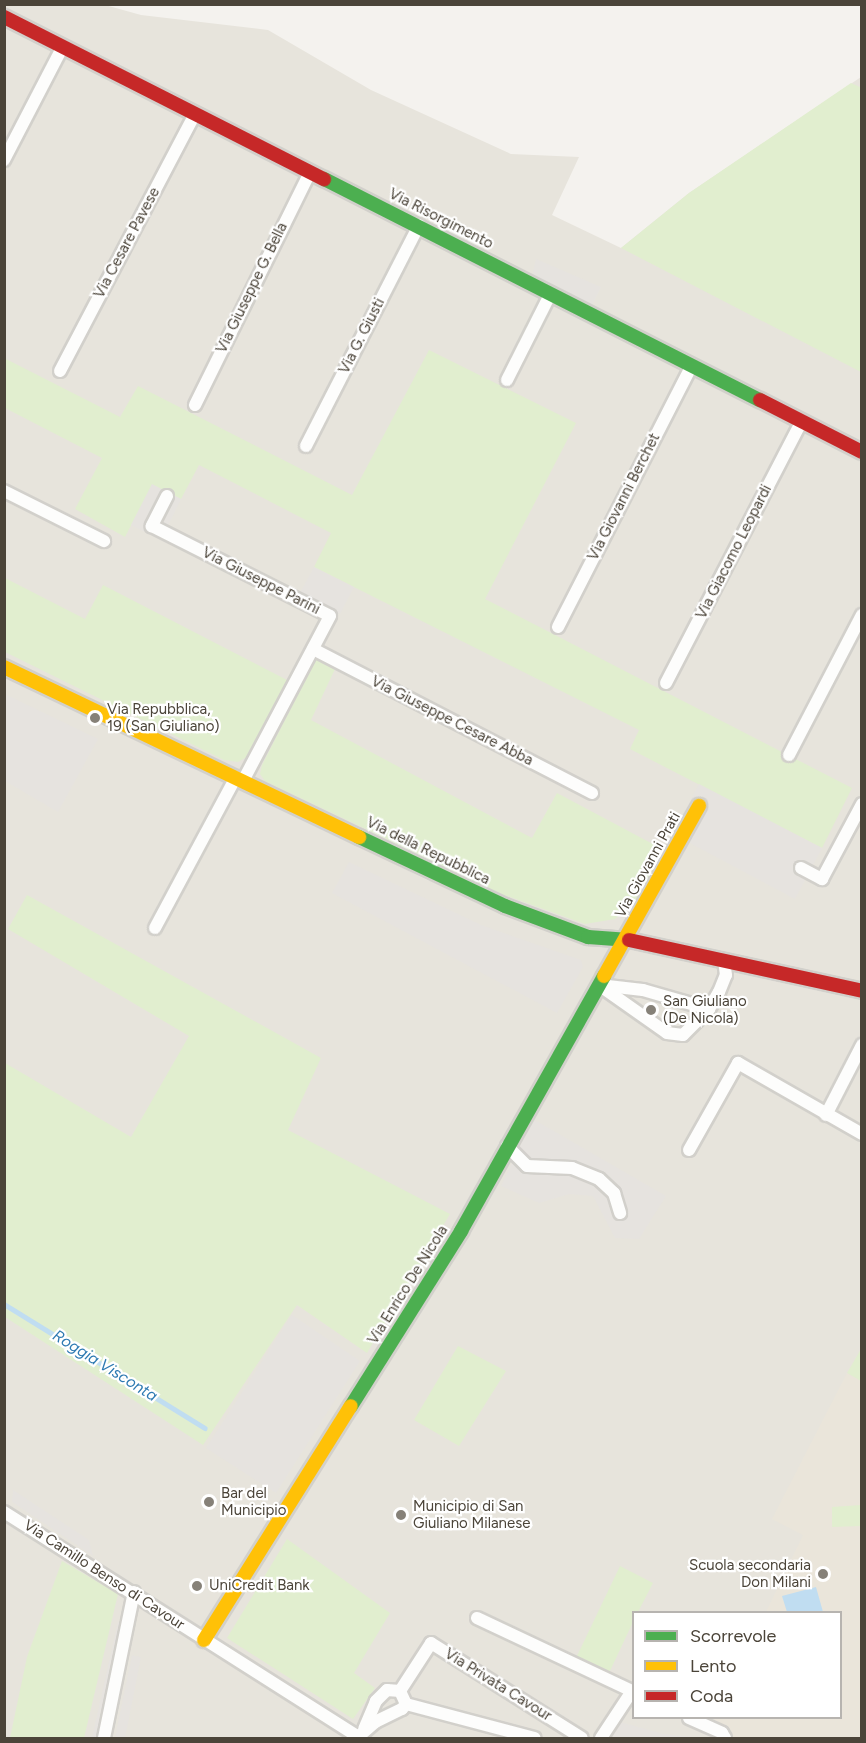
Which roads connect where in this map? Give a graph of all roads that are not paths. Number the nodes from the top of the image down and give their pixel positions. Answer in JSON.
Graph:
{"nodes":[{"id":1,"x":4,"y":17,"type":"edge"},
{"id":2,"x":63,"y":46,"type":"junction"},
{"id":3,"x":195,"y":114,"type":"junction"},
{"id":4,"x":4,"y":159,"type":"edge"},
{"id":5,"x":310,"y":172,"type":"junction"},
{"id":6,"x":419,"y":225,"type":"junction"},
{"id":7,"x":551,"y":293,"type":"junction"},
{"id":8,"x":691,"y":367,"type":"junction"},
{"id":9,"x":60,"y":371,"type":"dead end"},
{"id":10,"x":507,"y":380,"type":"dead end"},
{"id":11,"x":195,"y":405,"type":"dead end"},
{"id":12,"x":802,"y":421,"type":"junction"},
{"id":13,"x":306,"y":446,"type":"dead end"},
{"id":14,"x":861,"y":452,"type":"edge"},
{"id":15,"x":4,"y":491,"type":"edge"},
{"id":16,"x":167,"y":496,"type":"dead end"},
{"id":17,"x":104,"y":541,"type":"dead end"},
{"id":18,"x":861,"y":615,"type":"edge"},
{"id":19,"x":558,"y":627,"type":"dead end"},
{"id":20,"x":313,"y":649,"type":"junction"},
{"id":21,"x":4,"y":667,"type":"edge"},
{"id":22,"x":666,"y":683,"type":"dead end"},
{"id":23,"x":789,"y":755,"type":"dead end"},
{"id":24,"x":240,"y":779,"type":"junction"},
{"id":25,"x":592,"y":793,"type":"dead end"},
{"id":26,"x":861,"y":804,"type":"edge"},
{"id":27,"x":699,"y":806,"type":"dead end"},
{"id":28,"x":801,"y":868,"type":"dead end"},
{"id":29,"x":155,"y":928,"type":"dead end"},
{"id":30,"x":626,"y":939,"type":"junction"},
{"id":31,"x":724,"y":961,"type":"junction"},
{"id":32,"x":598,"y":985,"type":"junction"},
{"id":33,"x":861,"y":990,"type":"edge"},
{"id":34,"x":709,"y":1010,"type":"junction"},
{"id":35,"x":861,"y":1046,"type":"edge"},
{"id":36,"x":826,"y":1115,"type":"junction"},
{"id":37,"x":861,"y":1134,"type":"edge"},
{"id":38,"x":507,"y":1146,"type":"junction"},
{"id":39,"x":689,"y":1150,"type":"dead end"},
{"id":40,"x":620,"y":1212,"type":"dead end"},
{"id":41,"x":4,"y":1512,"type":"edge"},
{"id":42,"x":134,"y":1592,"type":"junction"},
{"id":43,"x":477,"y":1618,"type":"dead end"},
{"id":44,"x":204,"y":1640,"type":"junction"},
{"id":45,"x":400,"y":1691,"type":"junction"},
{"id":46,"x":632,"y":1691,"type":"edge"},
{"id":47,"x":632,"y":1692,"type":"edge"},
{"id":48,"x":406,"y":1704,"type":"junction"},
{"id":49,"x":691,"y":1719,"type":"edge"},
{"id":50,"x":345,"y":1734,"type":"edge"},
{"id":51,"x":361,"y":1735,"type":"edge"},
{"id":52,"x":104,"y":1738,"type":"edge"},
{"id":53,"x":535,"y":1738,"type":"edge"},
{"id":54,"x":582,"y":1738,"type":"edge"},
{"id":55,"x":601,"y":1738,"type":"edge"},
{"id":56,"x":724,"y":1738,"type":"edge"}],
"edges":[{"from":1,"to":2,"type":"street","name":"Via Risorgimento"},
{"from":2,"to":3,"type":"street","name":"Via Risorgimento"},
{"from":2,"to":4,"type":"street"},
{"from":3,"to":5,"type":"street","name":"Via Risorgimento"},
{"from":3,"to":9,"type":"street","name":"Via Cesare Pavese"},
{"from":5,"to":6,"type":"street","name":"Via Risorgimento"},
{"from":5,"to":11,"type":"street","name":"Via Giuseppe G. Bella"},
{"from":6,"to":7,"type":"street","name":"Via Risorgimento"},
{"from":6,"to":13,"type":"street","name":"Via G. Giusti"},
{"from":7,"to":8,"type":"street","name":"Via Risorgimento"},
{"from":7,"to":10,"type":"street"},
{"from":8,"to":12,"type":"street","name":"Via Risorgimento"},
{"from":8,"to":19,"type":"street","name":"Via Giovanni Berchet"},
{"from":12,"to":14,"type":"street","name":"Via Risorgimento"},
{"from":12,"to":22,"type":"street","name":"Via Giacomo Leopardi"},
{"from":15,"to":17,"type":"street"},
{"from":16,"to":20,"type":"street","name":"Via Giuseppe Parini"},
{"from":18,"to":23,"type":"street"},
{"from":20,"to":24,"type":"street","name":"Via Giuseppe Parini"},
{"from":20,"to":25,"type":"street","name":"Via Giuseppe Cesare Abba"},
{"from":21,"to":24,"type":"street","name":"Via della Repubblica"},
{"from":24,"to":29,"type":"street","name":"Via Giuseppe Parini"},
{"from":24,"to":30,"type":"street","name":"Via della Repubblica"},
{"from":26,"to":28,"type":"street"},
{"from":27,"to":30,"type":"street","name":"Via Giovanni Prati"},
{"from":30,"to":31,"type":"street","name":"Via della Repubblica"},
{"from":30,"to":32,"type":"street","name":"Via Enrico De Nicola"},
{"from":31,"to":33,"type":"street","name":"Via della Repubblica"},
{"from":31,"to":34,"type":"street"},
{"from":32,"to":34,"type":"street"},
{"from":32,"to":34,"type":"street"},
{"from":32,"to":38,"type":"street","name":"Via Enrico De Nicola"},
{"from":35,"to":36,"type":"street"},
{"from":36,"to":37,"type":"street"},
{"from":36,"to":39,"type":"street"},
{"from":38,"to":40,"type":"street"},
{"from":38,"to":44,"type":"street","name":"Via Enrico De Nicola"},
{"from":41,"to":42,"type":"street","name":"Via Camillo Benso di Cavour"},
{"from":42,"to":44,"type":"street","name":"Via Camillo Benso di Cavour"},
{"from":42,"to":52,"type":"street"},
{"from":43,"to":46,"type":"street"},
{"from":44,"to":50,"type":"street","name":"Via Camillo Benso di Cavour"},
{"from":45,"to":48,"type":"street"},
{"from":45,"to":51,"type":"street"},
{"from":45,"to":54,"type":"street","name":"Via Privata Cavour"},
{"from":47,"to":55,"type":"street"},
{"from":48,"to":51,"type":"street"},
{"from":48,"to":53,"type":"street","name":"Via Privata Cavour"},
{"from":49,"to":56,"type":"street"},
{"from":50,"to":51,"type":"street","name":"Via Camillo Benso di Cavour"}]}
